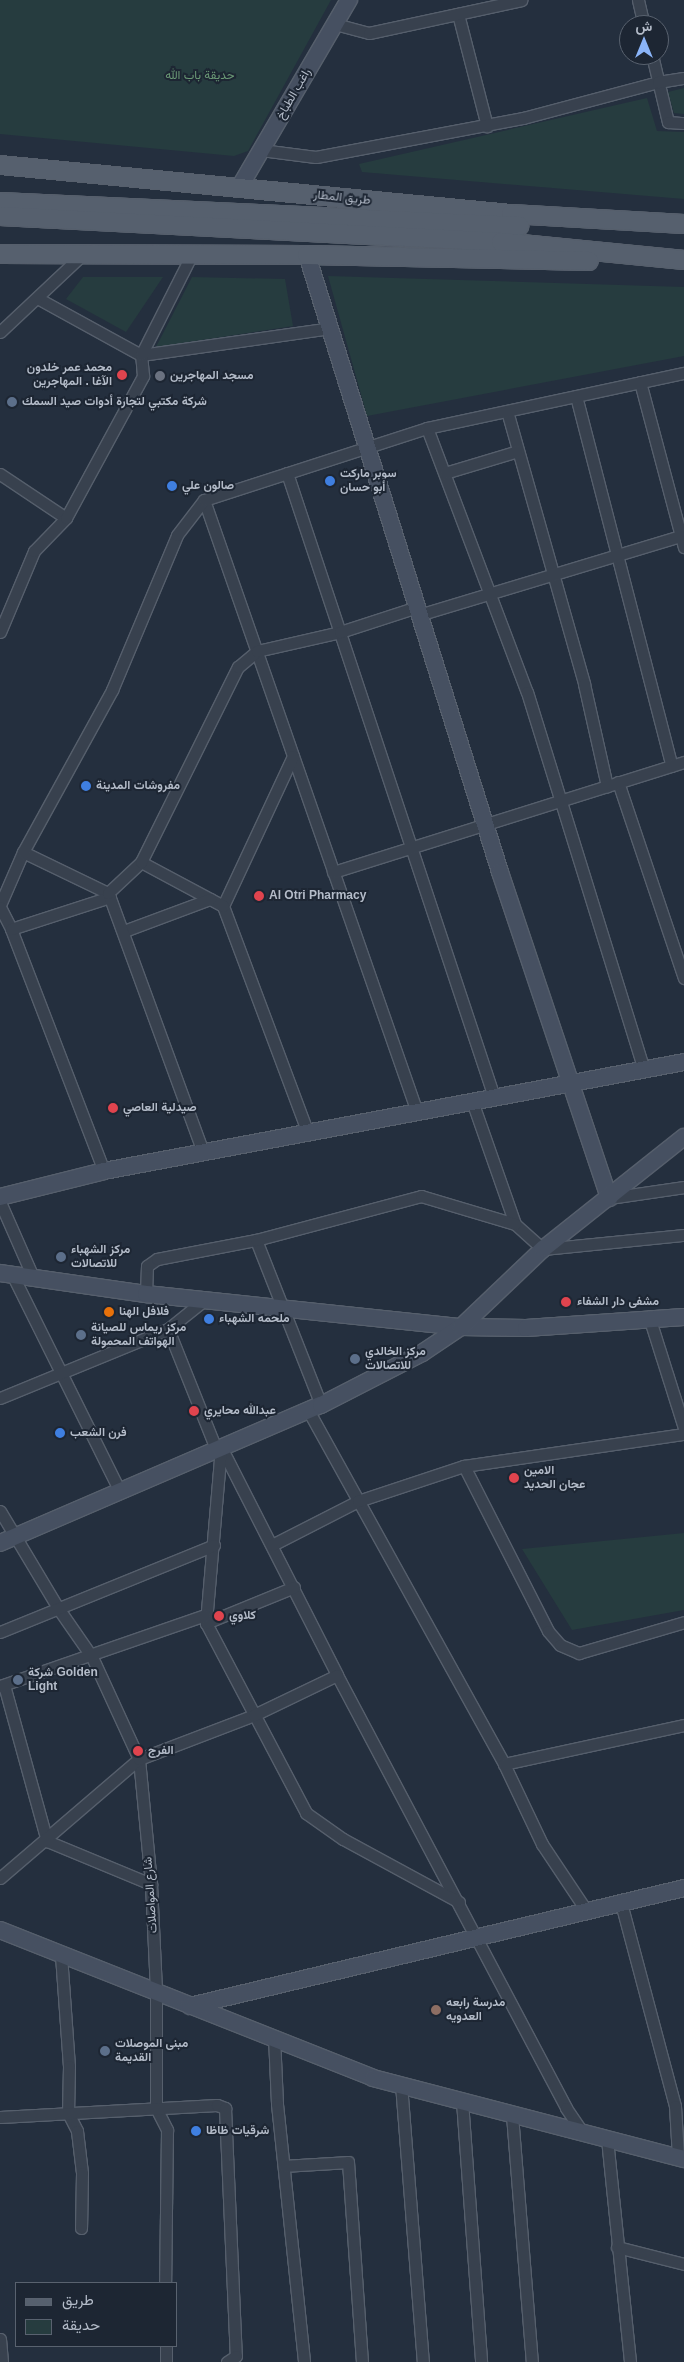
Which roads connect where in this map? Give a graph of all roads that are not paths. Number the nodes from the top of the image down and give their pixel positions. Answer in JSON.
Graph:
{"nodes":[{"id":1,"x":349,"y":0,"type":"edge"},
{"id":2,"x":521,"y":0,"type":"edge"},
{"id":3,"x":638,"y":0,"type":"edge"},
{"id":4,"x":458,"y":14,"type":"junction"},
{"id":5,"x":642,"y":15,"type":"edge"},
{"id":6,"x":335,"y":24,"type":"junction"},
{"id":7,"x":654,"y":65,"type":"edge"},
{"id":8,"x":684,"y":78,"type":"edge"},
{"id":9,"x":658,"y":82,"type":"junction"},
{"id":10,"x":684,"y":123,"type":"edge"},
{"id":11,"x":487,"y":126,"type":"junction"},
{"id":12,"x":261,"y":150,"type":"junction"},
{"id":13,"x":0,"y":165,"type":"edge"},
{"id":14,"x":238,"y":188,"type":"junction"},
{"id":15,"x":0,"y":202,"type":"edge"},
{"id":16,"x":0,"y":216,"type":"edge"},
{"id":17,"x":684,"y":224,"type":"edge"},
{"id":18,"x":0,"y":254,"type":"edge"},
{"id":19,"x":192,"y":254,"type":"junction"},
{"id":20,"x":82,"y":255,"type":"junction"},
{"id":21,"x":307,"y":255,"type":"junction"},
{"id":22,"x":684,"y":260,"type":"edge"},
{"id":23,"x":39,"y":299,"type":"junction"},
{"id":24,"x":330,"y":328,"type":"junction"},
{"id":25,"x":0,"y":332,"type":"edge"},
{"id":26,"x":141,"y":355,"type":"junction"},
{"id":27,"x":684,"y":373,"type":"edge"},
{"id":28,"x":640,"y":382,"type":"junction"},
{"id":29,"x":576,"y":396,"type":"junction"},
{"id":30,"x":507,"y":411,"type":"junction"},
{"id":31,"x":427,"y":428,"type":"junction"},
{"id":32,"x":367,"y":446,"type":"junction"},
{"id":33,"x":518,"y":451,"type":"junction"},
{"id":34,"x":287,"y":473,"type":"junction"},
{"id":35,"x":444,"y":473,"type":"junction"},
{"id":36,"x":0,"y":474,"type":"edge"},
{"id":37,"x":204,"y":500,"type":"junction"},
{"id":38,"x":66,"y":518,"type":"junction"},
{"id":39,"x":683,"y":539,"type":"edge"},
{"id":40,"x":616,"y":553,"type":"junction"},
{"id":41,"x":554,"y":574,"type":"junction"},
{"id":42,"x":490,"y":593,"type":"junction"},
{"id":43,"x":418,"y":611,"type":"junction"},
{"id":44,"x":0,"y":632,"type":"edge"},
{"id":45,"x":340,"y":632,"type":"junction"},
{"id":46,"x":257,"y":651,"type":"junction"},
{"id":47,"x":293,"y":756,"type":"junction"},
{"id":48,"x":680,"y":764,"type":"edge"},
{"id":49,"x":613,"y":784,"type":"junction"},
{"id":50,"x":561,"y":800,"type":"junction"},
{"id":51,"x":485,"y":824,"type":"junction"},
{"id":52,"x":411,"y":847,"type":"junction"},
{"id":53,"x":23,"y":852,"type":"junction"},
{"id":54,"x":141,"y":862,"type":"junction"},
{"id":55,"x":334,"y":872,"type":"junction"},
{"id":56,"x":109,"y":895,"type":"junction"},
{"id":57,"x":210,"y":899,"type":"junction"},
{"id":58,"x":0,"y":905,"type":"edge"},
{"id":59,"x":223,"y":906,"type":"junction"},
{"id":60,"x":11,"y":929,"type":"junction"},
{"id":61,"x":124,"y":931,"type":"junction"},
{"id":62,"x":684,"y":978,"type":"edge"},
{"id":63,"x":684,"y":1062,"type":"edge"},
{"id":64,"x":644,"y":1069,"type":"junction"},
{"id":65,"x":570,"y":1083,"type":"junction"},
{"id":66,"x":494,"y":1097,"type":"junction"},
{"id":67,"x":472,"y":1101,"type":"junction"},
{"id":68,"x":417,"y":1112,"type":"junction"},
{"id":69,"x":308,"y":1133,"type":"junction"},
{"id":70,"x":684,"y":1137,"type":"edge"},
{"id":71,"x":203,"y":1152,"type":"junction"},
{"id":72,"x":104,"y":1171,"type":"junction"},
{"id":73,"x":684,"y":1187,"type":"edge"},
{"id":74,"x":0,"y":1197,"type":"edge"},
{"id":75,"x":609,"y":1198,"type":"junction"},
{"id":76,"x":0,"y":1202,"type":"edge"},
{"id":77,"x":515,"y":1224,"type":"junction"},
{"id":78,"x":684,"y":1235,"type":"edge"},
{"id":79,"x":256,"y":1240,"type":"junction"},
{"id":80,"x":543,"y":1249,"type":"junction"},
{"id":81,"x":6,"y":1273,"type":"edge"},
{"id":82,"x":32,"y":1277,"type":"junction"},
{"id":83,"x":146,"y":1294,"type":"junction"},
{"id":84,"x":203,"y":1300,"type":"junction"},
{"id":85,"x":282,"y":1308,"type":"junction"},
{"id":86,"x":684,"y":1317,"type":"edge"},
{"id":87,"x":650,"y":1320,"type":"junction"},
{"id":88,"x":460,"y":1327,"type":"junction"},
{"id":89,"x":168,"y":1329,"type":"junction"},
{"id":90,"x":59,"y":1372,"type":"junction"},
{"id":91,"x":0,"y":1398,"type":"edge"},
{"id":92,"x":314,"y":1408,"type":"junction"},
{"id":93,"x":684,"y":1428,"type":"edge"},
{"id":94,"x":684,"y":1434,"type":"edge"},
{"id":95,"x":219,"y":1448,"type":"junction"},
{"id":96,"x":464,"y":1466,"type":"junction"},
{"id":97,"x":120,"y":1492,"type":"junction"},
{"id":98,"x":358,"y":1500,"type":"junction"},
{"id":99,"x":0,"y":1511,"type":"edge"},
{"id":100,"x":7,"y":1540,"type":"edge"},
{"id":101,"x":214,"y":1545,"type":"junction"},
{"id":102,"x":272,"y":1545,"type":"junction"},
{"id":103,"x":294,"y":1587,"type":"junction"},
{"id":104,"x":58,"y":1608,"type":"junction"},
{"id":105,"x":206,"y":1619,"type":"junction"},
{"id":106,"x":684,"y":1622,"type":"edge"},
{"id":107,"x":0,"y":1632,"type":"edge"},
{"id":108,"x":92,"y":1657,"type":"junction"},
{"id":109,"x":337,"y":1675,"type":"junction"},
{"id":110,"x":2,"y":1686,"type":"edge"},
{"id":111,"x":254,"y":1715,"type":"junction"},
{"id":112,"x":684,"y":1725,"type":"edge"},
{"id":113,"x":139,"y":1759,"type":"junction"},
{"id":114,"x":504,"y":1764,"type":"junction"},
{"id":115,"x":47,"y":1841,"type":"junction"},
{"id":116,"x":0,"y":1878,"type":"edge"},
{"id":117,"x":151,"y":1884,"type":"junction"},
{"id":118,"x":684,"y":1888,"type":"edge"},
{"id":119,"x":459,"y":1902,"type":"junction"},
{"id":120,"x":621,"y":1902,"type":"junction"},
{"id":121,"x":586,"y":1910,"type":"junction"},
{"id":122,"x":0,"y":1930,"type":"edge"},
{"id":123,"x":477,"y":1937,"type":"junction"},
{"id":124,"x":61,"y":1954,"type":"junction"},
{"id":125,"x":156,"y":1992,"type":"junction"},
{"id":126,"x":190,"y":2006,"type":"junction"},
{"id":127,"x":274,"y":2037,"type":"junction"},
{"id":128,"x":401,"y":2084,"type":"junction"},
{"id":129,"x":462,"y":2101,"type":"junction"},
{"id":130,"x":156,"y":2108,"type":"junction"},
{"id":131,"x":68,"y":2113,"type":"junction"},
{"id":132,"x":512,"y":2115,"type":"junction"},
{"id":133,"x":0,"y":2117,"type":"edge"},
{"id":134,"x":583,"y":2133,"type":"junction"},
{"id":135,"x":607,"y":2139,"type":"junction"},
{"id":136,"x":681,"y":2158,"type":"edge"},
{"id":137,"x":284,"y":2166,"type":"junction"},
{"id":138,"x":80,"y":2228,"type":"dead end"},
{"id":139,"x":617,"y":2247,"type":"junction"},
{"id":140,"x":684,"y":2264,"type":"edge"},
{"id":141,"x":165,"y":2282,"type":"edge"},
{"id":142,"x":0,"y":2339,"type":"edge"},
{"id":143,"x":166,"y":2347,"type":"edge"},
{"id":144,"x":2,"y":2362,"type":"edge"},
{"id":145,"x":166,"y":2362,"type":"edge"},
{"id":146,"x":176,"y":2362,"type":"edge"},
{"id":147,"x":228,"y":2362,"type":"edge"},
{"id":148,"x":304,"y":2362,"type":"edge"},
{"id":149,"x":362,"y":2362,"type":"edge"},
{"id":150,"x":423,"y":2362,"type":"edge"},
{"id":151,"x":481,"y":2362,"type":"edge"},
{"id":152,"x":532,"y":2362,"type":"edge"},
{"id":153,"x":630,"y":2362,"type":"edge"}],
"edges":[{"from":1,"to":6,"type":"street","name":"راغب الطباخ"},
{"from":2,"to":4,"type":"street"},
{"from":3,"to":5,"type":"street"},
{"from":4,"to":6,"type":"street"},
{"from":4,"to":11,"type":"street"},
{"from":6,"to":12,"type":"street","name":"راغب الطباخ"},
{"from":7,"to":9,"type":"street"},
{"from":8,"to":9,"type":"street"},
{"from":9,"to":10,"type":"street"},
{"from":9,"to":11,"type":"street"},
{"from":11,"to":12,"type":"street"},
{"from":12,"to":14,"type":"street","name":"راغب الطباخ"},
{"from":13,"to":14,"type":"main road","name":"طريق المطار"},
{"from":14,"to":17,"type":"main road","name":"طريق المطار"},
{"from":15,"to":17,"type":"main road"},
{"from":16,"to":22,"type":"main road"},
{"from":18,"to":20,"type":"main road"},
{"from":19,"to":20,"type":"main road"},
{"from":19,"to":21,"type":"main road"},
{"from":19,"to":26,"type":"street"},
{"from":20,"to":23,"type":"street"},
{"from":21,"to":22,"type":"main road"},
{"from":21,"to":24,"type":"street"},
{"from":23,"to":25,"type":"street"},
{"from":23,"to":26,"type":"street"},
{"from":24,"to":26,"type":"street"},
{"from":24,"to":32,"type":"street"},
{"from":26,"to":38,"type":"street"},
{"from":27,"to":28,"type":"street"},
{"from":28,"to":29,"type":"street"},
{"from":28,"to":39,"type":"street"},
{"from":29,"to":30,"type":"street"},
{"from":29,"to":40,"type":"street"},
{"from":30,"to":31,"type":"street"},
{"from":30,"to":33,"type":"street"},
{"from":31,"to":32,"type":"street"},
{"from":31,"to":35,"type":"street"},
{"from":32,"to":34,"type":"street"},
{"from":32,"to":43,"type":"street"},
{"from":33,"to":35,"type":"street"},
{"from":33,"to":41,"type":"street"},
{"from":34,"to":37,"type":"street"},
{"from":34,"to":45,"type":"street"},
{"from":35,"to":42,"type":"street"},
{"from":36,"to":38,"type":"street"},
{"from":37,"to":46,"type":"street"},
{"from":37,"to":53,"type":"street"},
{"from":38,"to":44,"type":"street"},
{"from":39,"to":40,"type":"street"},
{"from":40,"to":41,"type":"street"},
{"from":40,"to":48,"type":"street"},
{"from":41,"to":42,"type":"street"},
{"from":41,"to":49,"type":"street"},
{"from":42,"to":43,"type":"street"},
{"from":42,"to":50,"type":"street"},
{"from":43,"to":45,"type":"street"},
{"from":43,"to":51,"type":"street"},
{"from":45,"to":46,"type":"street"},
{"from":45,"to":52,"type":"street"},
{"from":46,"to":47,"type":"street"},
{"from":46,"to":54,"type":"street"},
{"from":47,"to":55,"type":"street"},
{"from":47,"to":59,"type":"street"},
{"from":48,"to":49,"type":"street"},
{"from":49,"to":50,"type":"street"},
{"from":49,"to":62,"type":"street"},
{"from":50,"to":51,"type":"street"},
{"from":50,"to":64,"type":"street"},
{"from":51,"to":52,"type":"street"},
{"from":51,"to":65,"type":"street"},
{"from":52,"to":55,"type":"street"},
{"from":52,"to":66,"type":"street"},
{"from":53,"to":56,"type":"street"},
{"from":53,"to":58,"type":"street"},
{"from":54,"to":56,"type":"street"},
{"from":54,"to":57,"type":"street"},
{"from":55,"to":68,"type":"street"},
{"from":56,"to":60,"type":"street"},
{"from":56,"to":61,"type":"street"},
{"from":57,"to":59,"type":"street"},
{"from":57,"to":61,"type":"street"},
{"from":58,"to":60,"type":"street"},
{"from":59,"to":69,"type":"street"},
{"from":60,"to":72,"type":"street"},
{"from":61,"to":71,"type":"street"},
{"from":63,"to":64,"type":"street"},
{"from":64,"to":65,"type":"street"},
{"from":65,"to":66,"type":"street"},
{"from":65,"to":75,"type":"street"},
{"from":66,"to":67,"type":"street"},
{"from":67,"to":68,"type":"street"},
{"from":67,"to":77,"type":"street"},
{"from":68,"to":69,"type":"street"},
{"from":69,"to":71,"type":"street"},
{"from":70,"to":75,"type":"street"},
{"from":71,"to":72,"type":"street"},
{"from":72,"to":74,"type":"street"},
{"from":73,"to":75,"type":"street"},
{"from":75,"to":80,"type":"street"},
{"from":76,"to":82,"type":"street"},
{"from":77,"to":79,"type":"street"},
{"from":77,"to":80,"type":"street"},
{"from":78,"to":80,"type":"street"},
{"from":79,"to":83,"type":"street"},
{"from":79,"to":85,"type":"street"},
{"from":80,"to":88,"type":"street"},
{"from":81,"to":82,"type":"street"},
{"from":81,"to":90,"type":"street"},
{"from":82,"to":83,"type":"street"},
{"from":83,"to":84,"type":"street"},
{"from":84,"to":85,"type":"street"},
{"from":84,"to":89,"type":"street"},
{"from":85,"to":88,"type":"street"},
{"from":85,"to":92,"type":"street"},
{"from":86,"to":87,"type":"street"},
{"from":87,"to":88,"type":"street"},
{"from":87,"to":93,"type":"street"},
{"from":88,"to":92,"type":"street"},
{"from":89,"to":90,"type":"street"},
{"from":89,"to":95,"type":"street"},
{"from":90,"to":91,"type":"street"},
{"from":90,"to":97,"type":"street"},
{"from":92,"to":95,"type":"street"},
{"from":92,"to":98,"type":"street"},
{"from":94,"to":96,"type":"street"},
{"from":95,"to":97,"type":"street"},
{"from":95,"to":101,"type":"street"},
{"from":95,"to":102,"type":"street"},
{"from":96,"to":98,"type":"street"},
{"from":96,"to":106,"type":"street"},
{"from":97,"to":100,"type":"street"},
{"from":98,"to":102,"type":"street"},
{"from":98,"to":114,"type":"street"},
{"from":99,"to":100,"type":"street","name":"شارع المواصلات"},
{"from":100,"to":104,"type":"street","name":"شارع المواصلات"},
{"from":101,"to":104,"type":"street"},
{"from":101,"to":105,"type":"street"},
{"from":102,"to":103,"type":"street"},
{"from":103,"to":105,"type":"street"},
{"from":103,"to":109,"type":"street"},
{"from":104,"to":107,"type":"street"},
{"from":104,"to":108,"type":"street","name":"شارع المواصلات"},
{"from":105,"to":108,"type":"street"},
{"from":105,"to":111,"type":"street"},
{"from":108,"to":110,"type":"street"},
{"from":108,"to":113,"type":"street","name":"شارع المواصلات"},
{"from":109,"to":111,"type":"street"},
{"from":109,"to":119,"type":"street"},
{"from":110,"to":115,"type":"street"},
{"from":111,"to":113,"type":"street"},
{"from":111,"to":119,"type":"street"},
{"from":112,"to":114,"type":"street"},
{"from":113,"to":115,"type":"street"},
{"from":113,"to":117,"type":"street","name":"شارع المواصلات"},
{"from":114,"to":121,"type":"street"},
{"from":115,"to":116,"type":"street"},
{"from":115,"to":117,"type":"street"},
{"from":117,"to":125,"type":"street","name":"شارع المواصلات"},
{"from":118,"to":120,"type":"street"},
{"from":119,"to":123,"type":"street"},
{"from":120,"to":121,"type":"street"},
{"from":120,"to":136,"type":"street"},
{"from":121,"to":123,"type":"street"},
{"from":122,"to":124,"type":"street"},
{"from":123,"to":126,"type":"street"},
{"from":123,"to":134,"type":"street"},
{"from":124,"to":125,"type":"street"},
{"from":124,"to":131,"type":"street"},
{"from":125,"to":126,"type":"street"},
{"from":125,"to":130,"type":"street","name":"شارع المواصلات"},
{"from":126,"to":127,"type":"street"},
{"from":127,"to":128,"type":"street"},
{"from":127,"to":137,"type":"street"},
{"from":128,"to":129,"type":"street"},
{"from":128,"to":150,"type":"street"},
{"from":129,"to":132,"type":"street"},
{"from":129,"to":151,"type":"street"},
{"from":130,"to":131,"type":"street"},
{"from":130,"to":141,"type":"street","name":"شارع المواصلات"},
{"from":130,"to":147,"type":"street"},
{"from":131,"to":133,"type":"street"},
{"from":131,"to":138,"type":"street"},
{"from":132,"to":134,"type":"street"},
{"from":132,"to":152,"type":"street"},
{"from":134,"to":135,"type":"street"},
{"from":135,"to":136,"type":"street"},
{"from":135,"to":139,"type":"street"},
{"from":137,"to":148,"type":"street"},
{"from":137,"to":149,"type":"street"},
{"from":139,"to":140,"type":"street"},
{"from":139,"to":153,"type":"street"},
{"from":142,"to":144,"type":"street"},
{"from":143,"to":145,"type":"street"},
{"from":145,"to":146,"type":"street"}]}
